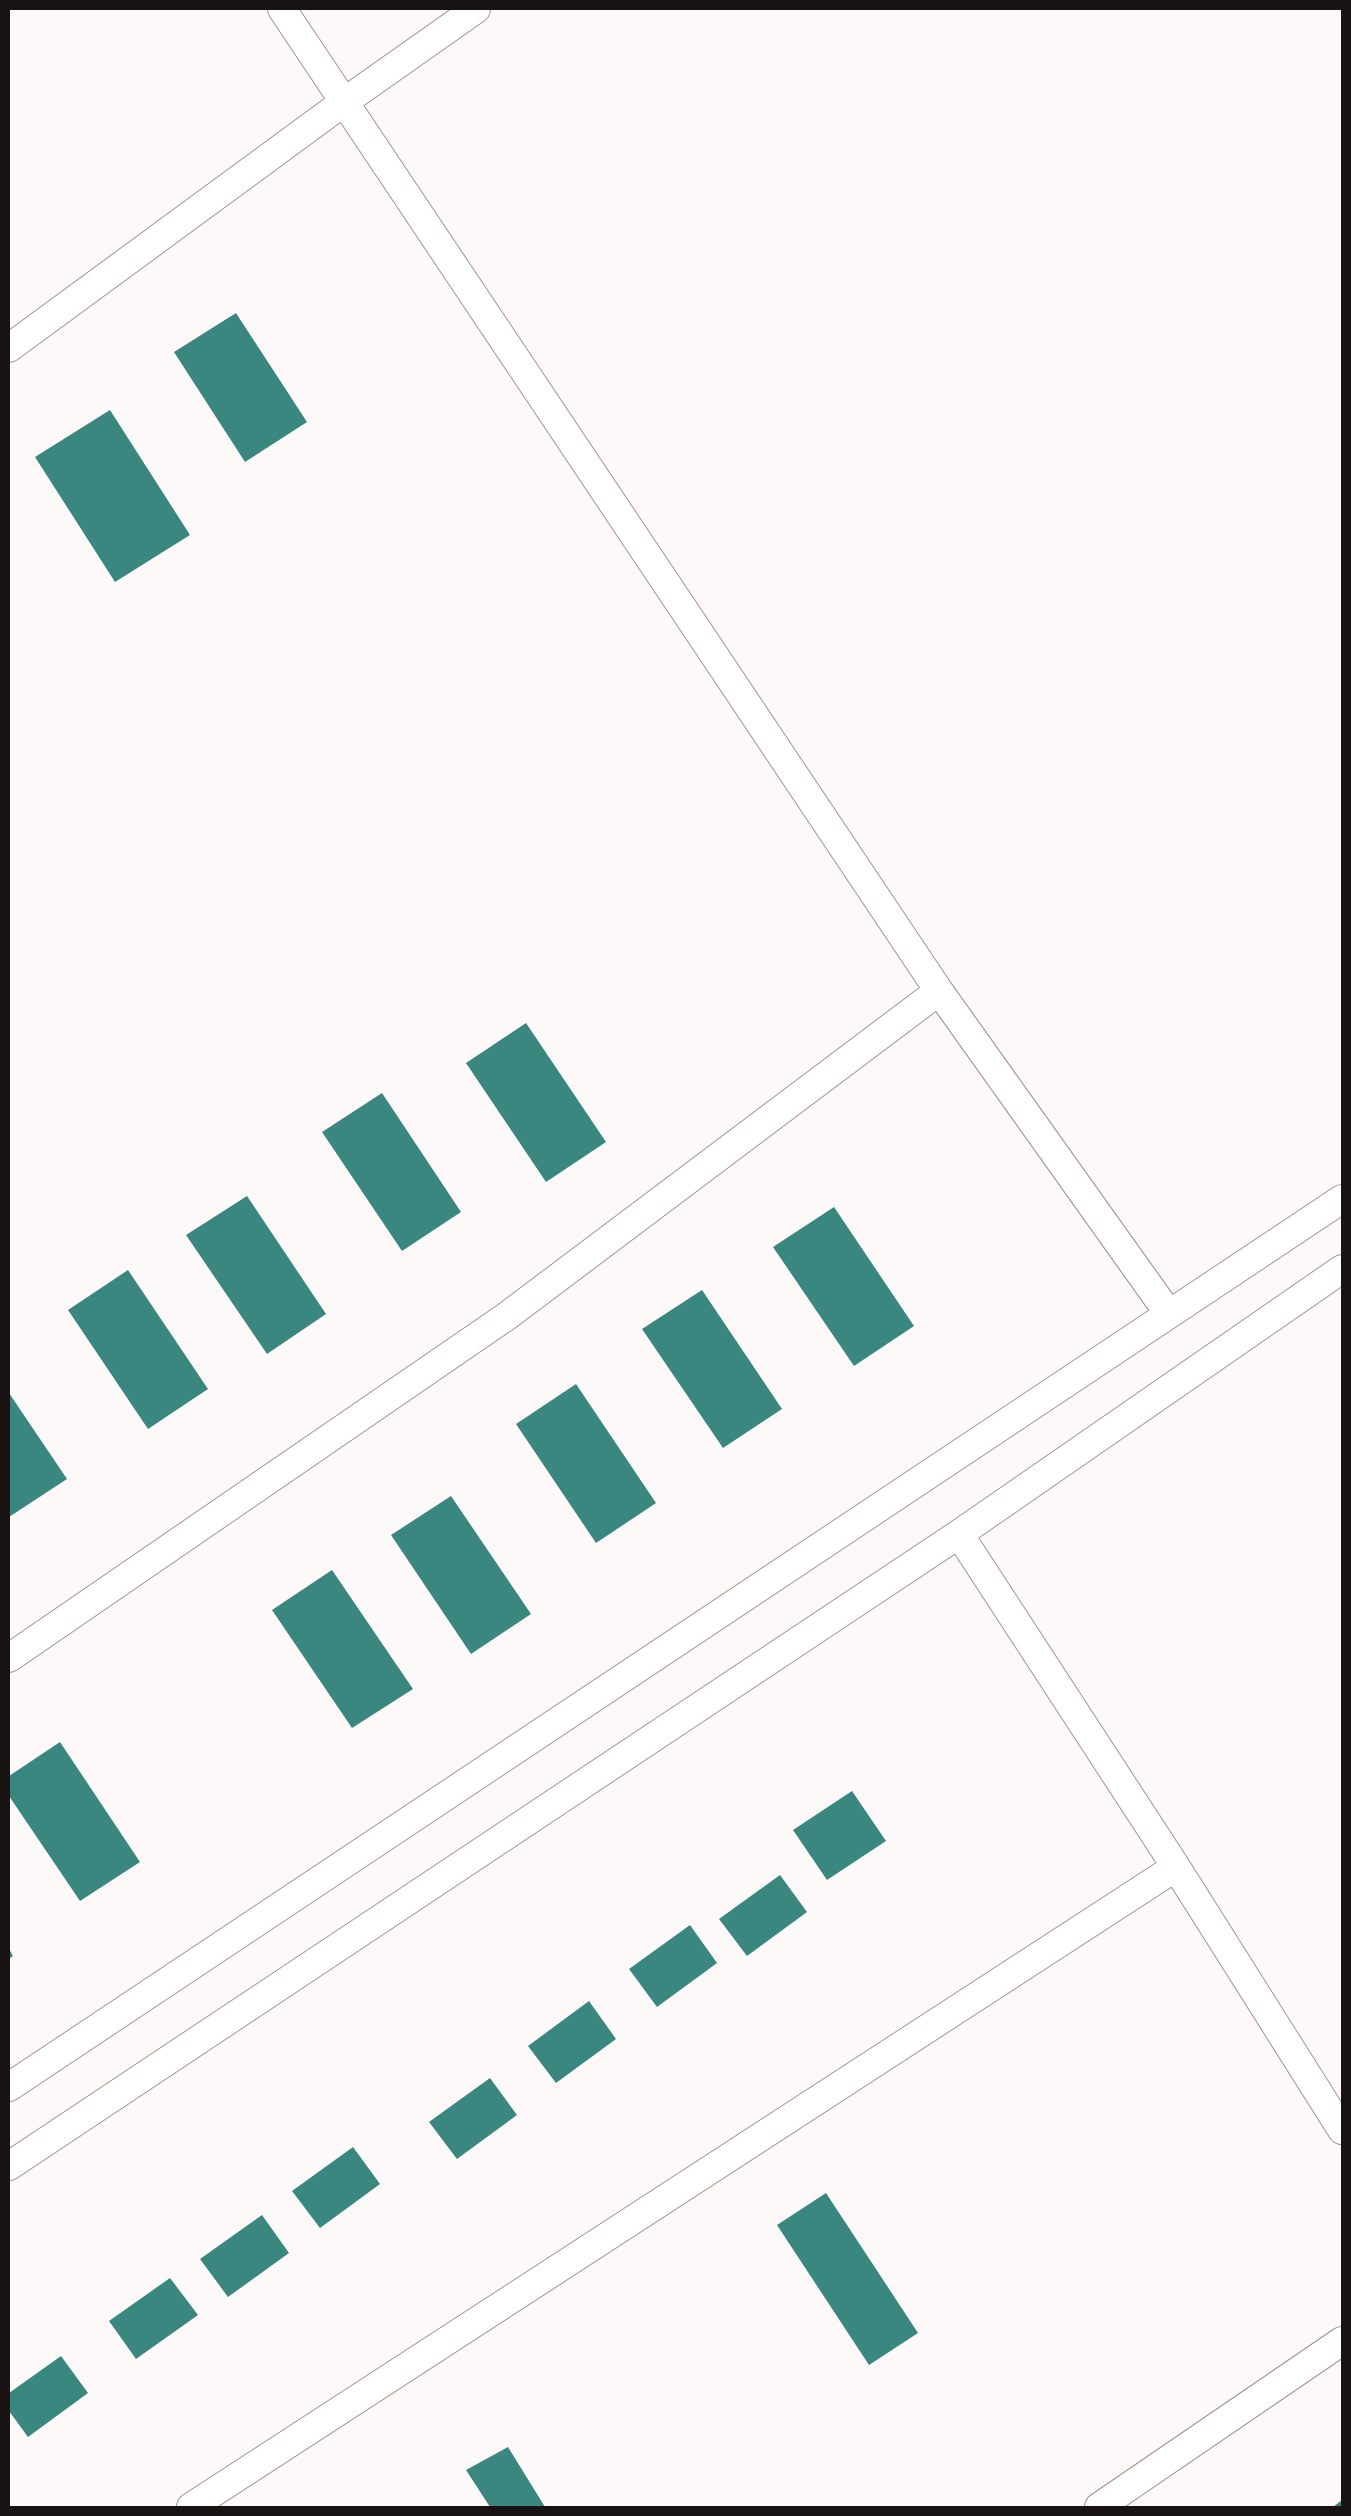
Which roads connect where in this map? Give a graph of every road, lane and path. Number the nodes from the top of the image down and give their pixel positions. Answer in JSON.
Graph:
{"nodes":[{"id":1,"x":282,"y":9,"type":"edge"},
{"id":2,"x":476,"y":9,"type":"edge"},
{"id":3,"x":344,"y":102,"type":"junction"},
{"id":4,"x":9,"y":348,"type":"edge"},
{"id":5,"x":939,"y":991,"type":"junction"},
{"id":6,"x":1342,"y":1200,"type":"edge"},
{"id":7,"x":1342,"y":1269,"type":"edge"},
{"id":8,"x":1170,"y":1314,"type":"junction"},
{"id":9,"x":959,"y":1534,"type":"junction"},
{"id":10,"x":9,"y":1658,"type":"edge"},
{"id":11,"x":1176,"y":1867,"type":"junction"},
{"id":12,"x":9,"y":2087,"type":"edge"},
{"id":13,"x":1342,"y":2130,"type":"edge"},
{"id":14,"x":9,"y":2166,"type":"edge"},
{"id":15,"x":1342,"y":2340,"type":"edge"},
{"id":16,"x":191,"y":2507,"type":"edge"},
{"id":17,"x":1099,"y":2507,"type":"edge"}],
"edges":[{"from":1,"to":3,"type":"street"},
{"from":2,"to":3,"type":"street"},
{"from":3,"to":4,"type":"street"},
{"from":3,"to":5,"type":"street"},
{"from":5,"to":8,"type":"street"},
{"from":5,"to":10,"type":"street"},
{"from":6,"to":8,"type":"street"},
{"from":7,"to":9,"type":"street"},
{"from":8,"to":12,"type":"street"},
{"from":9,"to":11,"type":"street"},
{"from":9,"to":14,"type":"street"},
{"from":11,"to":13,"type":"street"},
{"from":11,"to":16,"type":"street"},
{"from":15,"to":17,"type":"street"}]}
